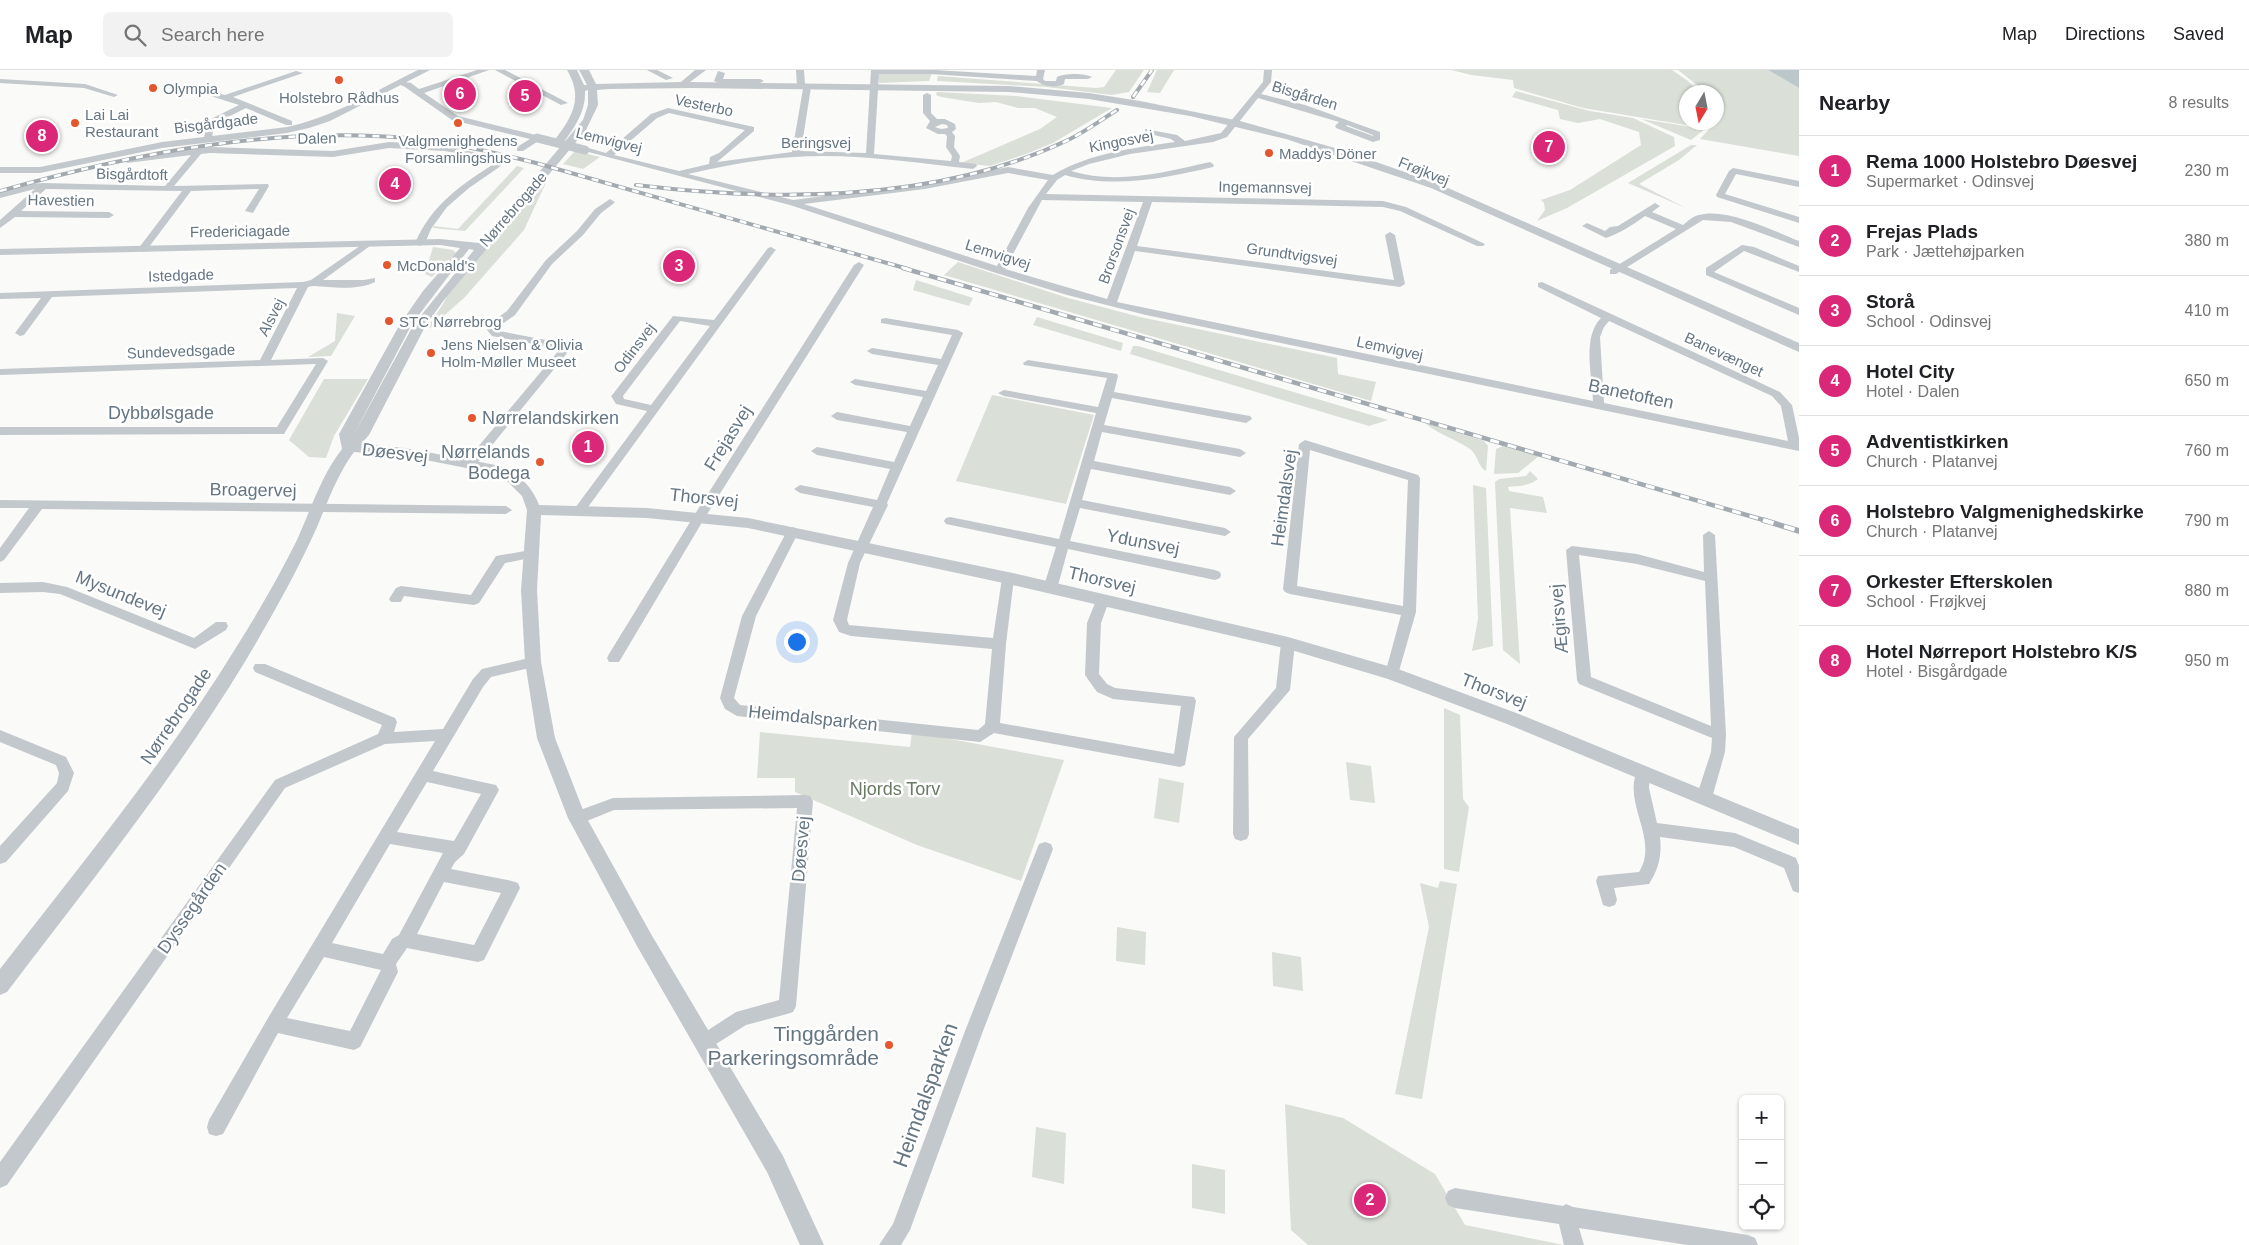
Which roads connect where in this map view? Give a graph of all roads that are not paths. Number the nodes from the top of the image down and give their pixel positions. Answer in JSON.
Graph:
{"nodes":[{"id":1,"x":425,"y":70,"type":"edge"},
{"id":2,"x":485,"y":70,"type":"edge"},
{"id":3,"x":499,"y":70,"type":"edge"},
{"id":4,"x":572,"y":70,"type":"edge"},
{"id":5,"x":584,"y":70,"type":"edge"},
{"id":6,"x":651,"y":70,"type":"edge"},
{"id":7,"x":700,"y":70,"type":"edge"},
{"id":8,"x":765,"y":70,"type":"edge"},
{"id":9,"x":800,"y":70,"type":"edge"},
{"id":10,"x":1041,"y":70,"type":"edge"},
{"id":11,"x":1268,"y":70,"type":"edge"},
{"id":12,"x":875,"y":71,"type":"edge"},
{"id":13,"x":930,"y":71,"type":"edge"},
{"id":14,"x":299,"y":73,"type":"dead end"},
{"id":15,"x":720,"y":73,"type":"dead end"},
{"id":16,"x":1088,"y":77,"type":"dead end"},
{"id":17,"x":669,"y":78,"type":"dead end"},
{"id":18,"x":1039,"y":79,"type":"junction"},
{"id":19,"x":0,"y":81,"type":"edge"},
{"id":20,"x":400,"y":83,"type":"junction"},
{"id":21,"x":759,"y":84,"type":"junction"},
{"id":22,"x":183,"y":86,"type":"dead end"},
{"id":23,"x":683,"y":86,"type":"junction"},
{"id":24,"x":804,"y":87,"type":"junction"},
{"id":25,"x":873,"y":87,"type":"junction"},
{"id":26,"x":594,"y":89,"type":"junction"},
{"id":27,"x":582,"y":90,"type":"junction"},
{"id":28,"x":418,"y":92,"type":"junction"},
{"id":29,"x":114,"y":95,"type":"dead end"},
{"id":30,"x":1256,"y":95,"type":"junction"},
{"id":31,"x":927,"y":96,"type":"dead end"},
{"id":32,"x":226,"y":97,"type":"junction"},
{"id":33,"x":564,"y":103,"type":"dead end"},
{"id":34,"x":246,"y":105,"type":"junction"},
{"id":35,"x":1346,"y":122,"type":"dead end"},
{"id":36,"x":289,"y":123,"type":"dead end"},
{"id":37,"x":1233,"y":125,"type":"junction"},
{"id":38,"x":1148,"y":131,"type":"dead end"},
{"id":39,"x":208,"y":138,"type":"junction"},
{"id":40,"x":537,"y":138,"type":"junction"},
{"id":41,"x":1184,"y":144,"type":"junction"},
{"id":42,"x":520,"y":149,"type":"dead end"},
{"id":43,"x":199,"y":151,"type":"junction"},
{"id":44,"x":796,"y":154,"type":"junction"},
{"id":45,"x":609,"y":155,"type":"junction"},
{"id":46,"x":870,"y":157,"type":"junction"},
{"id":47,"x":130,"y":161,"type":"dead end"},
{"id":48,"x":713,"y":165,"type":"junction"},
{"id":49,"x":954,"y":165,"type":"junction"},
{"id":50,"x":1210,"y":165,"type":"dead end"},
{"id":51,"x":973,"y":166,"type":"dead end"},
{"id":52,"x":0,"y":170,"type":"edge"},
{"id":53,"x":1065,"y":172,"type":"junction"},
{"id":54,"x":680,"y":173,"type":"junction"},
{"id":55,"x":1054,"y":178,"type":"junction"},
{"id":56,"x":1799,"y":184,"type":"edge"},
{"id":57,"x":44,"y":186,"type":"junction"},
{"id":58,"x":926,"y":186,"type":"junction"},
{"id":59,"x":189,"y":188,"type":"junction"},
{"id":60,"x":167,"y":189,"type":"junction"},
{"id":61,"x":0,"y":195,"type":"edge"},
{"id":62,"x":923,"y":196,"type":"dead end"},
{"id":63,"x":1040,"y":197,"type":"junction"},
{"id":64,"x":1149,"y":199,"type":"junction"},
{"id":65,"x":610,"y":202,"type":"dead end"},
{"id":66,"x":793,"y":203,"type":"junction"},
{"id":67,"x":1655,"y":206,"type":"dead end"},
{"id":68,"x":250,"y":211,"type":"dead end"},
{"id":69,"x":1645,"y":213,"type":"junction"},
{"id":70,"x":13,"y":214,"type":"junction"},
{"id":71,"x":109,"y":215,"type":"dead end"},
{"id":72,"x":1799,"y":220,"type":"edge"},
{"id":73,"x":0,"y":225,"type":"edge"},
{"id":74,"x":1587,"y":226,"type":"dead end"},
{"id":75,"x":1683,"y":228,"type":"junction"},
{"id":76,"x":1390,"y":235,"type":"dead end"},
{"id":77,"x":420,"y":243,"type":"junction"},
{"id":78,"x":367,"y":244,"type":"junction"},
{"id":79,"x":1480,"y":244,"type":"dead end"},
{"id":80,"x":1799,"y":244,"type":"edge"},
{"id":81,"x":475,"y":246,"type":"junction"},
{"id":82,"x":1131,"y":248,"type":"junction"},
{"id":83,"x":143,"y":249,"type":"junction"},
{"id":84,"x":771,"y":250,"type":"dead end"},
{"id":85,"x":0,"y":252,"type":"edge"},
{"id":86,"x":859,"y":265,"type":"dead end"},
{"id":87,"x":1620,"y":268,"type":"junction"},
{"id":88,"x":1799,"y":269,"type":"edge"},
{"id":89,"x":999,"y":271,"type":"junction"},
{"id":90,"x":372,"y":280,"type":"dead end"},
{"id":91,"x":309,"y":284,"type":"junction"},
{"id":92,"x":1542,"y":285,"type":"dead end"},
{"id":93,"x":48,"y":295,"type":"junction"},
{"id":94,"x":0,"y":296,"type":"edge"},
{"id":95,"x":1111,"y":304,"type":"junction"},
{"id":96,"x":1799,"y":312,"type":"edge"},
{"id":97,"x":1608,"y":317,"type":"junction"},
{"id":98,"x":885,"y":321,"type":"dead end"},
{"id":99,"x":717,"y":324,"type":"junction"},
{"id":100,"x":20,"y":333,"type":"dead end"},
{"id":101,"x":1770,"y":335,"type":"junction"},
{"id":102,"x":1799,"y":348,"type":"edge"},
{"id":103,"x":872,"y":351,"type":"dead end"},
{"id":104,"x":1028,"y":362,"type":"dead end"},
{"id":105,"x":264,"y":363,"type":"junction"},
{"id":106,"x":944,"y":364,"type":"junction"},
{"id":107,"x":0,"y":372,"type":"edge"},
{"id":108,"x":1456,"y":376,"type":"joint"},
{"id":109,"x":855,"y":382,"type":"dead end"},
{"id":110,"x":1004,"y":393,"type":"dead end"},
{"id":111,"x":1108,"y":394,"type":"junction"},
{"id":112,"x":302,"y":395,"type":"joint"},
{"id":113,"x":930,"y":395,"type":"junction"},
{"id":114,"x":1599,"y":406,"type":"junction"},
{"id":115,"x":654,"y":409,"type":"junction"},
{"id":116,"x":1103,"y":411,"type":"junction"},
{"id":117,"x":837,"y":416,"type":"dead end"},
{"id":118,"x":1246,"y":419,"type":"dead end"},
{"id":119,"x":1098,"y":428,"type":"junction"},
{"id":120,"x":915,"y":430,"type":"junction"},
{"id":121,"x":0,"y":432,"type":"edge"},
{"id":122,"x":1797,"y":446,"type":"edge"},
{"id":123,"x":348,"y":447,"type":"junction"},
{"id":124,"x":817,"y":451,"type":"dead end"},
{"id":125,"x":1240,"y":453,"type":"dead end"},
{"id":126,"x":471,"y":463,"type":"junction"},
{"id":127,"x":1087,"y":464,"type":"junction"},
{"id":128,"x":898,"y":467,"type":"junction"},
{"id":129,"x":800,"y":488,"type":"dead end"},
{"id":130,"x":1230,"y":491,"type":"dead end"},
{"id":131,"x":1076,"y":503,"type":"junction"},
{"id":132,"x":0,"y":504,"type":"edge"},
{"id":133,"x":39,"y":504,"type":"junction"},
{"id":134,"x":882,"y":505,"type":"junction"},
{"id":135,"x":318,"y":508,"type":"junction"},
{"id":136,"x":506,"y":510,"type":"dead end"},
{"id":137,"x":534,"y":510,"type":"junction"},
{"id":138,"x":579,"y":511,"type":"junction"},
{"id":139,"x":699,"y":517,"type":"junction"},
{"id":140,"x":950,"y":521,"type":"dead end"},
{"id":141,"x":793,"y":531,"type":"junction"},
{"id":142,"x":1225,"y":532,"type":"dead end"},
{"id":143,"x":1709,"y":535,"type":"dead end"},
{"id":144,"x":1064,"y":544,"type":"junction"},
{"id":145,"x":862,"y":547,"type":"junction"},
{"id":146,"x":531,"y":554,"type":"junction"},
{"id":147,"x":0,"y":557,"type":"edge"},
{"id":148,"x":1215,"y":575,"type":"dead end"},
{"id":149,"x":1008,"y":578,"type":"junction"},
{"id":150,"x":1710,"y":578,"type":"junction"},
{"id":151,"x":0,"y":588,"type":"edge"},
{"id":152,"x":1050,"y":589,"type":"junction"},
{"id":153,"x":396,"y":598,"type":"dead end"},
{"id":154,"x":1102,"y":601,"type":"junction"},
{"id":155,"x":1408,"y":612,"type":"junction"},
{"id":156,"x":221,"y":626,"type":"dead end"},
{"id":157,"x":1288,"y":643,"type":"junction"},
{"id":158,"x":999,"y":644,"type":"junction"},
{"id":159,"x":614,"y":658,"type":"dead end"},
{"id":160,"x":533,"y":662,"type":"junction"},
{"id":161,"x":260,"y":668,"type":"dead end"},
{"id":162,"x":1392,"y":674,"type":"junction"},
{"id":163,"x":992,"y":727,"type":"junction"},
{"id":164,"x":448,"y":735,"type":"junction"},
{"id":165,"x":1719,"y":735,"type":"junction"},
{"id":166,"x":0,"y":736,"type":"edge"},
{"id":167,"x":384,"y":738,"type":"junction"},
{"id":168,"x":1643,"y":773,"type":"junction"},
{"id":169,"x":423,"y":775,"type":"junction"},
{"id":170,"x":1704,"y":798,"type":"junction"},
{"id":171,"x":577,"y":818,"type":"junction"},
{"id":172,"x":1651,"y":830,"type":"junction"},
{"id":173,"x":1242,"y":834,"type":"dead end"},
{"id":174,"x":387,"y":837,"type":"junction"},
{"id":175,"x":1799,"y":837,"type":"edge"},
{"id":176,"x":458,"y":849,"type":"junction"},
{"id":177,"x":1045,"y":849,"type":"dead end"},
{"id":178,"x":0,"y":857,"type":"edge"},
{"id":179,"x":440,"y":874,"type":"junction"},
{"id":180,"x":1799,"y":886,"type":"edge"},
{"id":181,"x":1609,"y":900,"type":"dead end"},
{"id":182,"x":405,"y":940,"type":"junction"},
{"id":183,"x":320,"y":948,"type":"junction"},
{"id":184,"x":387,"y":963,"type":"junction"},
{"id":185,"x":0,"y":985,"type":"edge"},
{"id":186,"x":274,"y":1024,"type":"junction"},
{"id":187,"x":705,"y":1042,"type":"junction"},
{"id":188,"x":216,"y":1127,"type":"dead end"},
{"id":189,"x":0,"y":1178,"type":"edge"},
{"id":190,"x":1455,"y":1198,"type":"dead end"},
{"id":191,"x":1566,"y":1214,"type":"junction"},
{"id":192,"x":890,"y":1244,"type":"edge"},
{"id":193,"x":812,"y":1245,"type":"edge"},
{"id":194,"x":1574,"y":1245,"type":"edge"},
{"id":195,"x":1748,"y":1245,"type":"edge"}],
"edges":[{"from":1,"to":20,"type":"street","name":"Bisgårdgade"},
{"from":2,"to":28,"type":"street"},
{"from":3,"to":33,"type":"street"},
{"from":4,"to":27,"type":"street"},
{"from":5,"to":26,"type":"street"},
{"from":6,"to":17,"type":"street"},
{"from":7,"to":23,"type":"street"},
{"from":8,"to":21,"type":"street"},
{"from":9,"to":24,"type":"street"},
{"from":10,"to":18,"type":"street"},
{"from":11,"to":30,"type":"street"},
{"from":12,"to":13,"type":"street"},
{"from":12,"to":25,"type":"street"},
{"from":13,"to":18,"type":"street"},
{"from":14,"to":32,"type":"street"},
{"from":15,"to":21,"type":"street","name":"Frøjkvej"},
{"from":16,"to":18,"type":"street"},
{"from":19,"to":29,"type":"street"},
{"from":20,"to":28,"type":"street","name":"Lemvigvej"},
{"from":20,"to":39,"type":"street","name":"Bisgårdgade"},
{"from":21,"to":23,"type":"street","name":"Frøjkvej"},
{"from":21,"to":24,"type":"street","name":"Frøjkvej"},
{"from":22,"to":32,"type":"street"},
{"from":23,"to":26,"type":"street","name":"Frøjkvej"},
{"from":24,"to":25,"type":"street","name":"Frøjkvej"},
{"from":24,"to":44,"type":"street"},
{"from":25,"to":37,"type":"street","name":"Frøjkvej"},
{"from":25,"to":46,"type":"street"},
{"from":26,"to":27,"type":"street","name":"Frøjkvej"},
{"from":26,"to":81,"type":"street","name":"Nørrebrogade"},
{"from":27,"to":81,"type":"street","name":"Nørrebrogade"},
{"from":28,"to":40,"type":"street","name":"Lemvigvej"},
{"from":30,"to":35,"type":"street","name":"Bisgården"},
{"from":30,"to":37,"type":"street"},
{"from":31,"to":49,"type":"street"},
{"from":32,"to":34,"type":"street"},
{"from":34,"to":36,"type":"street"},
{"from":34,"to":39,"type":"street"},
{"from":37,"to":41,"type":"street","name":"Kingosvej"},
{"from":37,"to":87,"type":"street","name":"Frøjkvej"},
{"from":38,"to":41,"type":"street","name":"Kingosvej"},
{"from":39,"to":52,"type":"street","name":"Bisgårdgade"},
{"from":40,"to":42,"type":"street"},
{"from":40,"to":45,"type":"street","name":"Lemvigvej","bridge":true},
{"from":41,"to":53,"type":"street","name":"Kingosvej"},
{"from":43,"to":47,"type":"street","name":"Dalen"},
{"from":43,"to":60,"type":"street"},
{"from":43,"to":77,"type":"street","name":"Dalen"},
{"from":44,"to":46,"type":"street","name":"Beringsvej"},
{"from":44,"to":48,"type":"street","name":"Beringsvej"},
{"from":45,"to":48,"type":"street","name":"Vesterbo"},
{"from":45,"to":54,"type":"street","name":"Lemvigvej"},
{"from":46,"to":49,"type":"street","name":"Beringsvej"},
{"from":48,"to":54,"type":"street","name":"Beringsvej"},
{"from":49,"to":51,"type":"street","name":"Beringsvej"},
{"from":50,"to":53,"type":"street"},
{"from":53,"to":55,"type":"street","name":"Kingosvej"},
{"from":54,"to":66,"type":"street","name":"Lemvigvej"},
{"from":55,"to":58,"type":"street"},
{"from":55,"to":63,"type":"street","name":"Kingosvej"},
{"from":56,"to":72,"type":"street"},
{"from":57,"to":60,"type":"street","name":"Bisgårdtoft"},
{"from":57,"to":61,"type":"street","name":"Bisgårdtoft"},
{"from":57,"to":70,"type":"street"},
{"from":58,"to":62,"type":"street"},
{"from":58,"to":66,"type":"street"},
{"from":59,"to":60,"type":"street","name":"Bisgårdtoft"},
{"from":59,"to":68,"type":"street","name":"Bisgårdtoft"},
{"from":59,"to":83,"type":"street"},
{"from":63,"to":64,"type":"street","name":"Ingemannsvej"},
{"from":63,"to":89,"type":"street","name":"Kingosvej"},
{"from":64,"to":79,"type":"street","name":"Ingemannsvej"},
{"from":64,"to":82,"type":"street","name":"Brorsonsvej"},
{"from":65,"to":126,"type":"street"},
{"from":66,"to":89,"type":"street","name":"Lemvigvej"},
{"from":67,"to":69,"type":"street"},
{"from":69,"to":74,"type":"street"},
{"from":69,"to":75,"type":"street"},
{"from":70,"to":71,"type":"street","name":"Havestien"},
{"from":70,"to":73,"type":"street"},
{"from":75,"to":80,"type":"street"},
{"from":75,"to":87,"type":"street"},
{"from":76,"to":82,"type":"street","name":"Grundtvigsvej"},
{"from":77,"to":78,"type":"street","name":"Fredericiagade"},
{"from":77,"to":81,"type":"street","name":"Fredericiagade"},
{"from":78,"to":83,"type":"street","name":"Fredericiagade"},
{"from":78,"to":91,"type":"street"},
{"from":81,"to":123,"type":"street","name":"Nørrebrogade"},
{"from":82,"to":95,"type":"street","name":"Brorsonsvej"},
{"from":83,"to":85,"type":"street","name":"Fredericiagade"},
{"from":84,"to":99,"type":"street"},
{"from":86,"to":139,"type":"street","name":"Frejasvej"},
{"from":87,"to":101,"type":"street","name":"Frøjkvej"},
{"from":87,"to":101,"type":"street","name":"Frøjkvej"},
{"from":88,"to":96,"type":"street"},
{"from":89,"to":95,"type":"street","name":"Lemvigvej"},
{"from":90,"to":91,"type":"street","name":"Istedgade"},
{"from":91,"to":93,"type":"street","name":"Istedgade"},
{"from":91,"to":105,"type":"street","name":"Alsvej"},
{"from":92,"to":97,"type":"street","name":"Banevænget"},
{"from":93,"to":94,"type":"street","name":"Istedgade"},
{"from":93,"to":100,"type":"street"},
{"from":95,"to":108,"type":"street","name":"Lemvigvej"},
{"from":97,"to":114,"type":"street"},
{"from":97,"to":122,"type":"street","name":"Banevænget"},
{"from":98,"to":106,"type":"street"},
{"from":99,"to":115,"type":"street"},
{"from":99,"to":115,"type":"street","name":"Odinsvej"},
{"from":101,"to":102,"type":"street","name":"Frøjkvej"},
{"from":103,"to":106,"type":"street"},
{"from":104,"to":111,"type":"street"},
{"from":105,"to":107,"type":"street","name":"Sundevedsgade"},
{"from":105,"to":112,"type":"street","name":"Sundevedsgade"},
{"from":106,"to":113,"type":"street"},
{"from":108,"to":114,"type":"street","name":"Banetoften"},
{"from":109,"to":113,"type":"street"},
{"from":110,"to":116,"type":"street"},
{"from":111,"to":116,"type":"street"},
{"from":111,"to":118,"type":"street"},
{"from":112,"to":121,"type":"street","name":"Dybbølsgade"},
{"from":113,"to":120,"type":"street"},
{"from":114,"to":122,"type":"street","name":"Banetoften"},
{"from":115,"to":138,"type":"street"},
{"from":116,"to":119,"type":"street"},
{"from":117,"to":120,"type":"street"},
{"from":119,"to":125,"type":"street"},
{"from":119,"to":127,"type":"street"},
{"from":120,"to":128,"type":"street"},
{"from":123,"to":126,"type":"street","name":"Døesvej"},
{"from":123,"to":135,"type":"street","name":"Nørrebrogade"},
{"from":124,"to":128,"type":"street"},
{"from":126,"to":137,"type":"street","name":"Døesvej"},
{"from":127,"to":130,"type":"street"},
{"from":127,"to":131,"type":"street"},
{"from":128,"to":134,"type":"street"},
{"from":129,"to":134,"type":"street"},
{"from":131,"to":142,"type":"street","name":"Ydunsvej"},
{"from":131,"to":144,"type":"street"},
{"from":132,"to":133,"type":"street","name":"Broagervej"},
{"from":133,"to":135,"type":"street","name":"Broagervej"},
{"from":133,"to":147,"type":"street"},
{"from":134,"to":145,"type":"street"},
{"from":135,"to":136,"type":"street","name":"Broagervej"},
{"from":135,"to":185,"type":"street","name":"Nørrebrogade"},
{"from":137,"to":138,"type":"street","name":"Thorsvej"},
{"from":137,"to":146,"type":"street"},
{"from":138,"to":139,"type":"street","name":"Thorsvej"},
{"from":139,"to":141,"type":"street","name":"Thorsvej"},
{"from":139,"to":159,"type":"street","name":"Frejasvej"},
{"from":140,"to":144,"type":"street","name":"Ydunsvej"},
{"from":141,"to":145,"type":"street","name":"Thorsvej"},
{"from":141,"to":163,"type":"street","name":"Heimdalsparken"},
{"from":143,"to":150,"type":"street"},
{"from":144,"to":148,"type":"street","name":"Ydunsvej"},
{"from":144,"to":152,"type":"street"},
{"from":145,"to":149,"type":"street","name":"Thorsvej"},
{"from":145,"to":158,"type":"street"},
{"from":146,"to":153,"type":"street"},
{"from":146,"to":160,"type":"street"},
{"from":149,"to":152,"type":"street","name":"Thorsvej"},
{"from":149,"to":158,"type":"street"},
{"from":150,"to":165,"type":"street"},
{"from":150,"to":165,"type":"street","name":"Ægirsvej"},
{"from":151,"to":156,"type":"street","name":"Mysundevej"},
{"from":152,"to":154,"type":"street","name":"Thorsvej"},
{"from":154,"to":157,"type":"street","name":"Thorsvej"},
{"from":154,"to":163,"type":"street"},
{"from":155,"to":155,"type":"street","name":"Heimdalsvej"},
{"from":155,"to":162,"type":"street","name":"Heimdalsvej"},
{"from":157,"to":162,"type":"street","name":"Thorsvej"},
{"from":157,"to":173,"type":"street"},
{"from":158,"to":163,"type":"street"},
{"from":160,"to":164,"type":"street"},
{"from":160,"to":171,"type":"street"},
{"from":161,"to":167,"type":"street"},
{"from":162,"to":168,"type":"street","name":"Thorsvej"},
{"from":164,"to":167,"type":"street","name":"Dyssegården"},
{"from":164,"to":169,"type":"street"},
{"from":165,"to":170,"type":"street"},
{"from":166,"to":178,"type":"street"},
{"from":167,"to":189,"type":"street","name":"Dyssegården"},
{"from":168,"to":170,"type":"street","name":"Thorsvej"},
{"from":168,"to":172,"type":"street"},
{"from":169,"to":174,"type":"street"},
{"from":169,"to":176,"type":"street"},
{"from":170,"to":175,"type":"street","name":"Thorsvej"},
{"from":171,"to":187,"type":"street"},
{"from":171,"to":187,"type":"street","name":"Døesvej"},
{"from":172,"to":180,"type":"street"},
{"from":172,"to":181,"type":"street"},
{"from":174,"to":176,"type":"street"},
{"from":174,"to":183,"type":"street"},
{"from":176,"to":179,"type":"street"},
{"from":177,"to":192,"type":"street","name":"Heimdalsparken"},
{"from":179,"to":182,"type":"street"},
{"from":179,"to":182,"type":"street"},
{"from":182,"to":184,"type":"street"},
{"from":183,"to":184,"type":"street"},
{"from":183,"to":186,"type":"street"},
{"from":184,"to":186,"type":"street"},
{"from":186,"to":188,"type":"street"},
{"from":187,"to":193,"type":"street"},
{"from":190,"to":191,"type":"street"},
{"from":191,"to":194,"type":"street"},
{"from":191,"to":195,"type":"street"}]}
